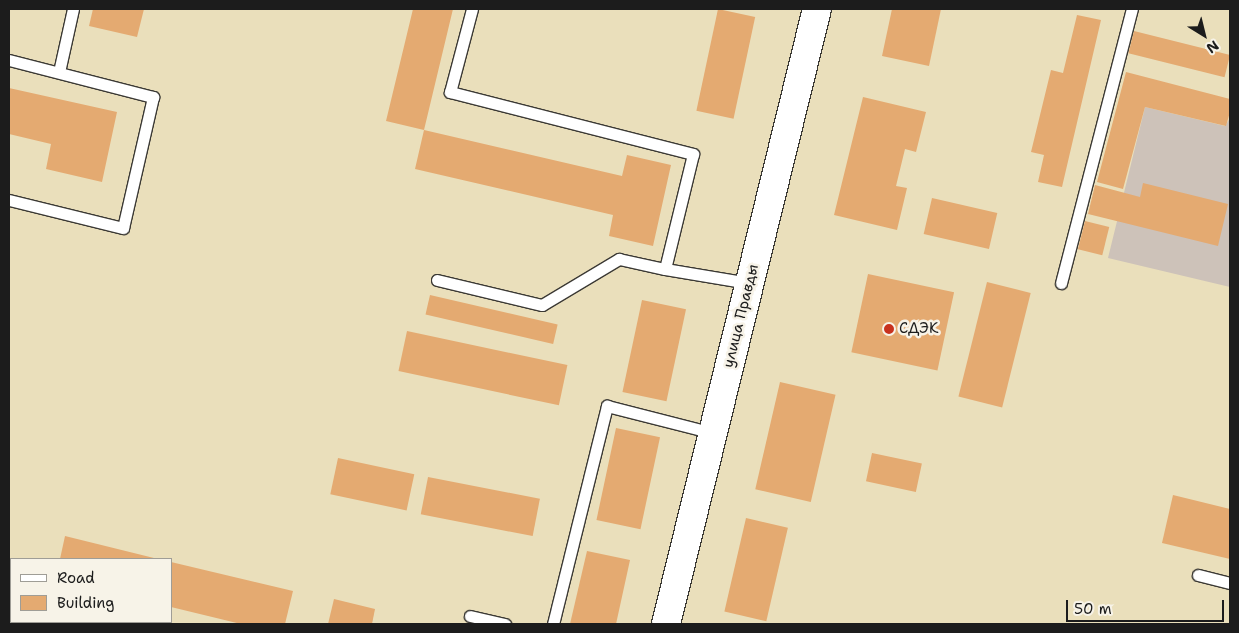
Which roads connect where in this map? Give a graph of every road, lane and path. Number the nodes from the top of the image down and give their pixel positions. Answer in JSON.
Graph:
{"nodes":[{"id":1,"x":73,"y":9,"type":"edge"},
{"id":2,"x":472,"y":9,"type":"edge"},
{"id":3,"x":816,"y":9,"type":"edge"},
{"id":4,"x":1132,"y":9,"type":"edge"},
{"id":5,"x":9,"y":60,"type":"edge"},
{"id":6,"x":59,"y":72,"type":"junction"},
{"id":7,"x":9,"y":200,"type":"edge"},
{"id":8,"x":666,"y":269,"type":"junction"},
{"id":9,"x":438,"y":280,"type":"dead end"},
{"id":10,"x":750,"y":283,"type":"junction"},
{"id":11,"x":1061,"y":284,"type":"dead end"},
{"id":12,"x":713,"y":433,"type":"junction"},
{"id":13,"x":1198,"y":574,"type":"dead end"},
{"id":14,"x":1230,"y":583,"type":"edge"},
{"id":15,"x":470,"y":616,"type":"dead end"},
{"id":16,"x":505,"y":624,"type":"edge"},
{"id":17,"x":554,"y":624,"type":"edge"},
{"id":18,"x":666,"y":624,"type":"edge"}],
"edges":[{"from":1,"to":6,"type":"lane"},
{"from":2,"to":8,"type":"lane"},
{"from":3,"to":10,"type":"street","name":"улица Правды"},
{"from":4,"to":11,"type":"lane"},
{"from":5,"to":6,"type":"lane"},
{"from":6,"to":7,"type":"lane"},
{"from":8,"to":9,"type":"lane"},
{"from":8,"to":10,"type":"lane"},
{"from":10,"to":12,"type":"street","name":"улица Правды"},
{"from":12,"to":17,"type":"lane"},
{"from":12,"to":18,"type":"street","name":"улица Правды"},
{"from":13,"to":14,"type":"lane"},
{"from":15,"to":16,"type":"lane"}]}
